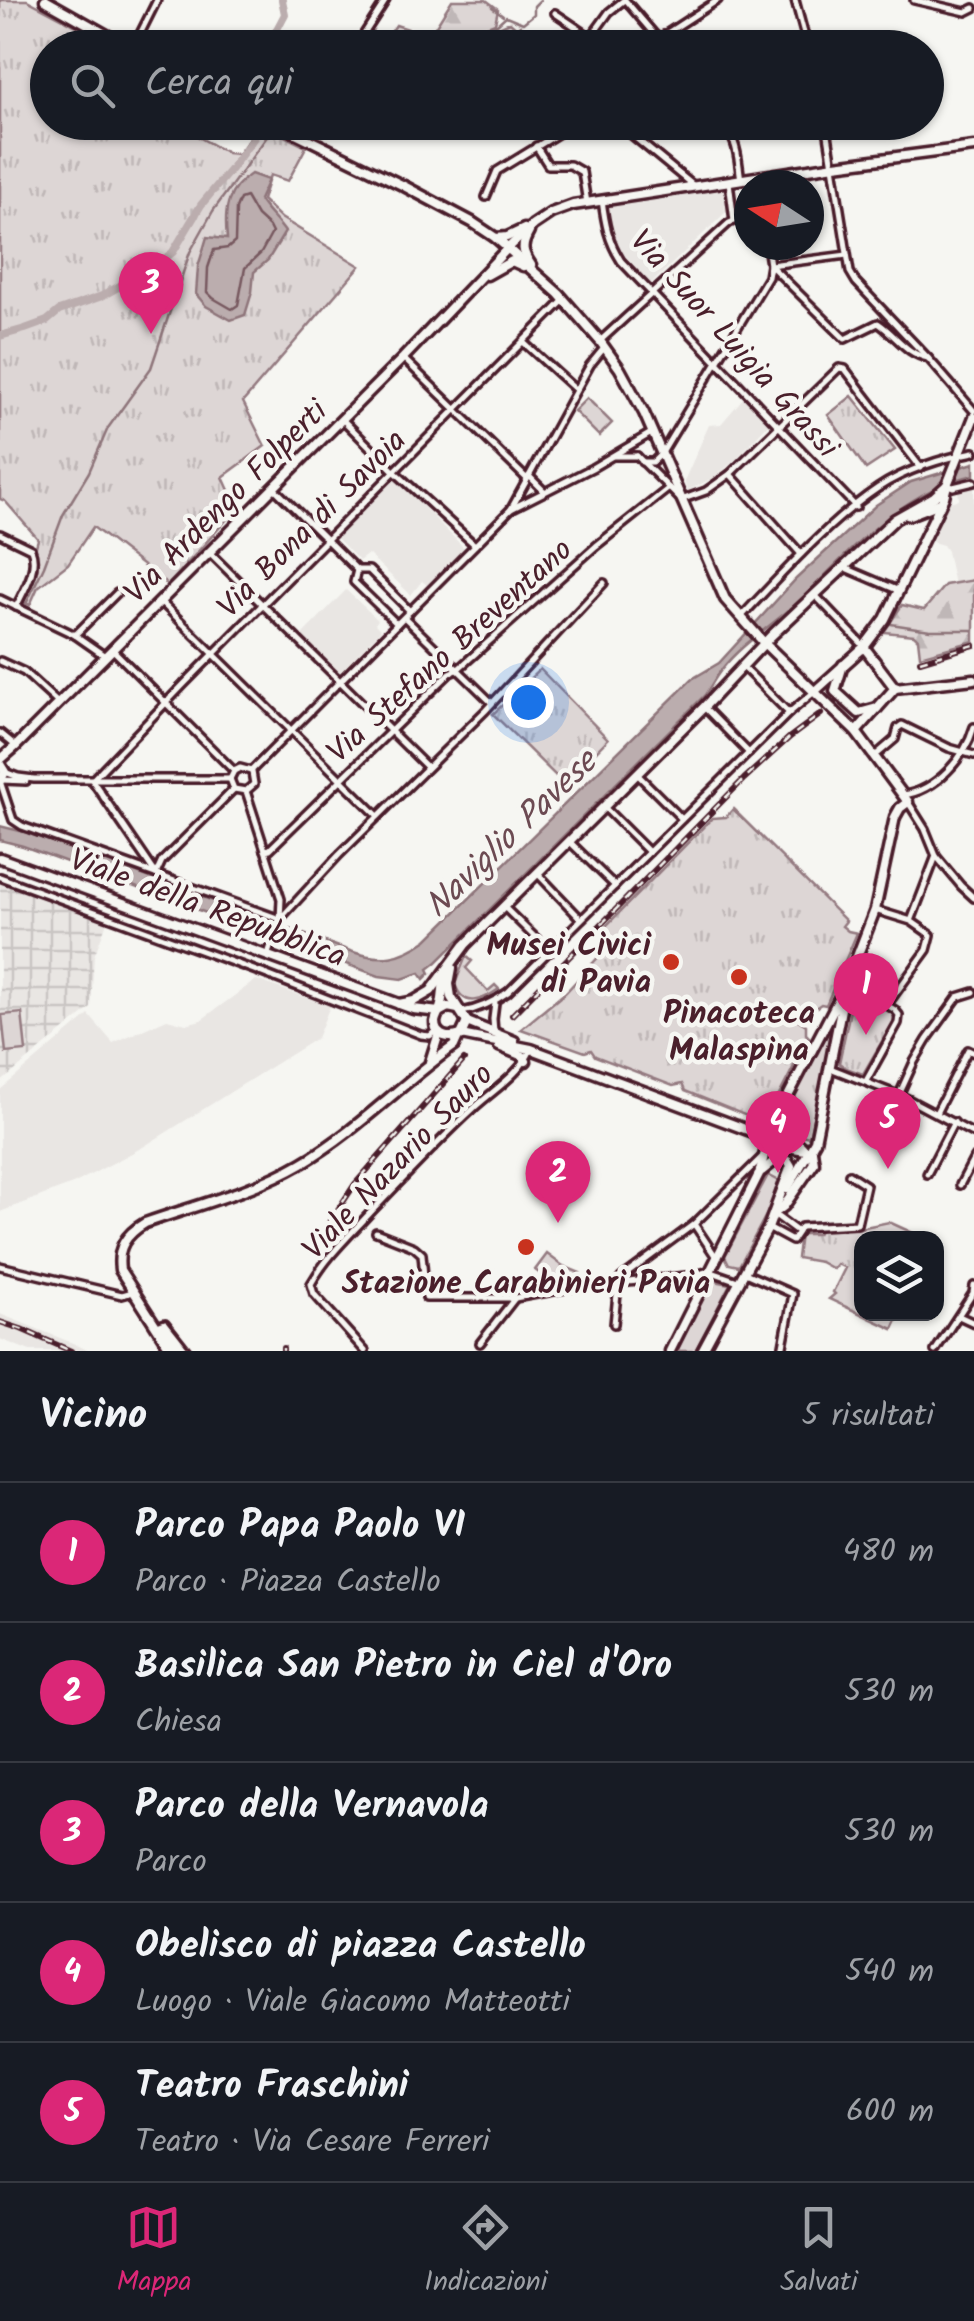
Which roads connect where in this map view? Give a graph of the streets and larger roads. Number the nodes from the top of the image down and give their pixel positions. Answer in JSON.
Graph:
{"nodes":[{"id":1,"x":45,"y":0,"type":"edge"},
{"id":2,"x":157,"y":0,"type":"edge"},
{"id":3,"x":386,"y":0,"type":"edge"},
{"id":4,"x":625,"y":0,"type":"edge"},
{"id":5,"x":718,"y":0,"type":"edge"},
{"id":6,"x":795,"y":0,"type":"edge"},
{"id":7,"x":914,"y":0,"type":"edge"},
{"id":8,"x":974,"y":8,"type":"edge"},
{"id":9,"x":555,"y":13,"type":"dead end"},
{"id":10,"x":99,"y":30,"type":"edge"},
{"id":11,"x":141,"y":30,"type":"edge"},
{"id":12,"x":367,"y":30,"type":"edge"},
{"id":13,"x":581,"y":30,"type":"edge"},
{"id":14,"x":597,"y":30,"type":"edge"},
{"id":15,"x":650,"y":30,"type":"edge"},
{"id":16,"x":672,"y":30,"type":"edge"},
{"id":17,"x":803,"y":30,"type":"edge"},
{"id":18,"x":309,"y":140,"type":"edge"},
{"id":19,"x":546,"y":140,"type":"edge"},
{"id":20,"x":638,"y":140,"type":"edge"},
{"id":21,"x":735,"y":140,"type":"edge"},
{"id":22,"x":830,"y":140,"type":"edge"},
{"id":23,"x":536,"y":146,"type":"junction"},
{"id":24,"x":974,"y":147,"type":"edge"},
{"id":25,"x":835,"y":165,"type":"junction"},
{"id":26,"x":740,"y":170,"type":"edge"},
{"id":27,"x":812,"y":170,"type":"edge"},
{"id":28,"x":734,"y":181,"type":"edge"},
{"id":29,"x":729,"y":182,"type":"junction"},
{"id":30,"x":695,"y":187,"type":"junction"},
{"id":31,"x":486,"y":197,"type":"dead end"},
{"id":32,"x":602,"y":200,"type":"junction"},
{"id":33,"x":587,"y":202,"type":"junction"},
{"id":34,"x":734,"y":221,"type":"joint"},
{"id":35,"x":533,"y":225,"type":"junction"},
{"id":36,"x":496,"y":238,"type":"junction"},
{"id":37,"x":507,"y":249,"type":"junction"},
{"id":38,"x":847,"y":255,"type":"junction"},
{"id":39,"x":769,"y":260,"type":"edge"},
{"id":40,"x":770,"y":265,"type":"junction"},
{"id":41,"x":536,"y":272,"type":"junction"},
{"id":42,"x":476,"y":282,"type":"junction"},
{"id":43,"x":654,"y":294,"type":"junction"},
{"id":44,"x":564,"y":300,"type":"junction"},
{"id":45,"x":522,"y":341,"type":"junction"},
{"id":46,"x":602,"y":345,"type":"junction"},
{"id":47,"x":403,"y":358,"type":"junction"},
{"id":48,"x":928,"y":358,"type":"junction"},
{"id":49,"x":717,"y":360,"type":"junction"},
{"id":50,"x":576,"y":390,"type":"junction"},
{"id":51,"x":455,"y":409,"type":"junction"},
{"id":52,"x":974,"y":414,"type":"edge"},
{"id":53,"x":342,"y":418,"type":"junction"},
{"id":54,"x":778,"y":426,"type":"junction"},
{"id":55,"x":653,"y":432,"type":"junction"},
{"id":56,"x":636,"y":442,"type":"junction"},
{"id":57,"x":662,"y":452,"type":"junction"},
{"id":58,"x":974,"y":452,"type":"edge"},
{"id":59,"x":611,"y":456,"type":"junction"},
{"id":60,"x":637,"y":456,"type":"junction"},
{"id":61,"x":958,"y":456,"type":"junction"},
{"id":62,"x":642,"y":462,"type":"junction"},
{"id":63,"x":921,"y":468,"type":"junction"},
{"id":64,"x":394,"y":471,"type":"junction"},
{"id":65,"x":730,"y":474,"type":"junction"},
{"id":66,"x":528,"y":477,"type":"junction"},
{"id":67,"x":974,"y":482,"type":"edge"},
{"id":68,"x":946,"y":485,"type":"junction"},
{"id":69,"x":274,"y":488,"type":"junction"},
{"id":70,"x":669,"y":488,"type":"junction"},
{"id":71,"x":544,"y":492,"type":"junction"},
{"id":72,"x":682,"y":500,"type":"junction"},
{"id":73,"x":940,"y":504,"type":"junction"},
{"id":74,"x":856,"y":507,"type":"junction"},
{"id":75,"x":511,"y":509,"type":"junction"},
{"id":76,"x":922,"y":510,"type":"junction"},
{"id":77,"x":895,"y":519,"type":"junction"},
{"id":78,"x":0,"y":534,"type":"edge"},
{"id":79,"x":925,"y":534,"type":"junction"},
{"id":80,"x":326,"y":541,"type":"junction"},
{"id":81,"x":475,"y":545,"type":"junction"},
{"id":82,"x":210,"y":552,"type":"junction"},
{"id":83,"x":801,"y":555,"type":"junction"},
{"id":84,"x":843,"y":566,"type":"junction"},
{"id":85,"x":357,"y":570,"type":"junction"},
{"id":86,"x":604,"y":583,"type":"dead end"},
{"id":87,"x":117,"y":592,"type":"dead end"},
{"id":88,"x":900,"y":592,"type":"junction"},
{"id":89,"x":814,"y":594,"type":"junction"},
{"id":90,"x":0,"y":599,"type":"edge"},
{"id":91,"x":160,"y":601,"type":"junction"},
{"id":92,"x":263,"y":605,"type":"junction"},
{"id":93,"x":16,"y":607,"type":"junction"},
{"id":94,"x":410,"y":611,"type":"junction"},
{"id":95,"x":740,"y":617,"type":"junction"},
{"id":96,"x":404,"y":618,"type":"junction"},
{"id":97,"x":397,"y":624,"type":"junction"},
{"id":98,"x":76,"y":635,"type":"junction"},
{"id":99,"x":762,"y":640,"type":"junction"},
{"id":100,"x":864,"y":647,"type":"junction"},
{"id":101,"x":109,"y":652,"type":"junction"},
{"id":102,"x":212,"y":655,"type":"junction"},
{"id":103,"x":0,"y":661,"type":"edge"},
{"id":104,"x":843,"y":665,"type":"junction"},
{"id":105,"x":743,"y":666,"type":"junction"},
{"id":106,"x":457,"y":670,"type":"junction"},
{"id":107,"x":974,"y":679,"type":"edge"},
{"id":108,"x":341,"y":682,"type":"junction"},
{"id":109,"x":896,"y":688,"type":"junction"},
{"id":110,"x":815,"y":691,"type":"junction"},
{"id":111,"x":166,"y":702,"type":"junction"},
{"id":112,"x":58,"y":703,"type":"junction"},
{"id":113,"x":492,"y":704,"type":"junction"},
{"id":114,"x":704,"y":707,"type":"junction"},
{"id":115,"x":878,"y":708,"type":"junction"},
{"id":116,"x":789,"y":713,"type":"junction"},
{"id":117,"x":974,"y":727,"type":"edge"},
{"id":118,"x":391,"y":731,"type":"junction"},
{"id":119,"x":292,"y":732,"type":"junction"},
{"id":120,"x":856,"y":732,"type":"junction"},
{"id":121,"x":0,"y":733,"type":"edge"},
{"id":122,"x":16,"y":746,"type":"junction"},
{"id":123,"x":965,"y":751,"type":"junction"},
{"id":124,"x":749,"y":754,"type":"junction"},
{"id":125,"x":974,"y":755,"type":"edge"},
{"id":126,"x":874,"y":756,"type":"junction"},
{"id":127,"x":427,"y":767,"type":"junction"},
{"id":128,"x":2,"y":770,"type":"edge"},
{"id":129,"x":234,"y":771,"type":"junction"},
{"id":130,"x":251,"y":771,"type":"junction"},
{"id":131,"x":636,"y":774,"type":"junction"},
{"id":132,"x":230,"y":778,"type":"junction"},
{"id":133,"x":92,"y":780,"type":"junction"},
{"id":134,"x":340,"y":780,"type":"junction"},
{"id":135,"x":234,"y":789,"type":"junction"},
{"id":136,"x":246,"y":791,"type":"junction"},
{"id":137,"x":905,"y":799,"type":"junction"},
{"id":138,"x":604,"y":807,"type":"junction"},
{"id":139,"x":378,"y":816,"type":"junction"},
{"id":140,"x":682,"y":819,"type":"junction"},
{"id":141,"x":570,"y":841,"type":"junction"},
{"id":142,"x":265,"y":850,"type":"junction"},
{"id":143,"x":649,"y":852,"type":"junction"},
{"id":144,"x":936,"y":856,"type":"junction"},
{"id":145,"x":0,"y":858,"type":"edge"},
{"id":146,"x":537,"y":873,"type":"junction"},
{"id":147,"x":156,"y":874,"type":"junction"},
{"id":148,"x":0,"y":877,"type":"edge"},
{"id":149,"x":615,"y":886,"type":"junction"},
{"id":150,"x":974,"y":898,"type":"edge"},
{"id":151,"x":503,"y":906,"type":"junction"},
{"id":152,"x":876,"y":910,"type":"junction"},
{"id":153,"x":582,"y":919,"type":"junction"},
{"id":154,"x":279,"y":921,"type":"junction"},
{"id":155,"x":911,"y":921,"type":"junction"},
{"id":156,"x":550,"y":952,"type":"junction"},
{"id":157,"x":268,"y":954,"type":"junction"},
{"id":158,"x":455,"y":956,"type":"junction"},
{"id":159,"x":446,"y":972,"type":"junction"},
{"id":160,"x":846,"y":982,"type":"junction"},
{"id":161,"x":974,"y":992,"type":"edge"},
{"id":162,"x":495,"y":1001,"type":"junction"},
{"id":163,"x":399,"y":1004,"type":"junction"},
{"id":164,"x":887,"y":1005,"type":"junction"},
{"id":165,"x":413,"y":1009,"type":"junction"},
{"id":166,"x":460,"y":1010,"type":"junction"},
{"id":167,"x":439,"y":1012,"type":"junction"},
{"id":168,"x":828,"y":1018,"type":"junction"},
{"id":169,"x":467,"y":1022,"type":"junction"},
{"id":170,"x":840,"y":1024,"type":"junction"},
{"id":171,"x":437,"y":1028,"type":"junction"},
{"id":172,"x":459,"y":1036,"type":"junction"},
{"id":173,"x":493,"y":1037,"type":"junction"},
{"id":174,"x":531,"y":1049,"type":"junction"},
{"id":175,"x":974,"y":1053,"type":"edge"},
{"id":176,"x":526,"y":1061,"type":"junction"},
{"id":177,"x":429,"y":1064,"type":"junction"},
{"id":178,"x":830,"y":1068,"type":"junction"},
{"id":179,"x":866,"y":1082,"type":"junction"},
{"id":180,"x":899,"y":1095,"type":"junction"},
{"id":181,"x":936,"y":1113,"type":"junction"},
{"id":182,"x":954,"y":1122,"type":"junction"},
{"id":183,"x":974,"y":1134,"type":"edge"},
{"id":184,"x":769,"y":1138,"type":"junction"},
{"id":185,"x":807,"y":1149,"type":"junction"},
{"id":186,"x":765,"y":1154,"type":"junction"},
{"id":187,"x":974,"y":1158,"type":"edge"},
{"id":188,"x":759,"y":1174,"type":"junction"},
{"id":189,"x":850,"y":1174,"type":"dead end"},
{"id":190,"x":928,"y":1174,"type":"dead end"},
{"id":191,"x":960,"y":1186,"type":"dead end"},
{"id":192,"x":774,"y":1214,"type":"junction"},
{"id":193,"x":694,"y":1224,"type":"junction"},
{"id":194,"x":768,"y":1228,"type":"junction"},
{"id":195,"x":376,"y":1232,"type":"dead end"},
{"id":196,"x":798,"y":1232,"type":"junction"},
{"id":197,"x":716,"y":1257,"type":"junction"},
{"id":198,"x":0,"y":1266,"type":"edge"},
{"id":199,"x":709,"y":1270,"type":"junction"},
{"id":200,"x":740,"y":1276,"type":"junction"},
{"id":201,"x":618,"y":1284,"type":"junction"},
{"id":202,"x":974,"y":1286,"type":"edge"},
{"id":203,"x":133,"y":1292,"type":"junction"},
{"id":204,"x":515,"y":1298,"type":"junction"},
{"id":205,"x":959,"y":1316,"type":"junction"},
{"id":206,"x":974,"y":1323,"type":"edge"},
{"id":207,"x":614,"y":1324,"type":"dead end"},
{"id":208,"x":157,"y":1326,"type":"junction"},
{"id":209,"x":480,"y":1343,"type":"dead end"},
{"id":210,"x":172,"y":1351,"type":"edge"},
{"id":211,"x":183,"y":1351,"type":"edge"},
{"id":212,"x":365,"y":1351,"type":"edge"},
{"id":213,"x":670,"y":1351,"type":"edge"},
{"id":214,"x":702,"y":1351,"type":"edge"},
{"id":215,"x":782,"y":1351,"type":"edge"},
{"id":216,"x":934,"y":1351,"type":"edge"}],
"edges":[{"from":1,"to":10,"type":"street"},
{"from":2,"to":11,"type":"street"},
{"from":3,"to":12,"type":"street"},
{"from":4,"to":14,"type":"street"},
{"from":4,"to":15,"type":"street"},
{"from":5,"to":16,"type":"street"},
{"from":6,"to":17,"type":"street"},
{"from":7,"to":8,"type":"street"},
{"from":9,"to":13,"type":"street"},
{"from":18,"to":36,"type":"street"},
{"from":19,"to":23,"type":"street"},
{"from":20,"to":30,"type":"street"},
{"from":21,"to":26,"type":"street"},
{"from":22,"to":25,"type":"street"},
{"from":23,"to":31,"type":"street"},
{"from":23,"to":33,"type":"street"},
{"from":24,"to":25,"type":"street"},
{"from":25,"to":27,"type":"street"},
{"from":25,"to":38,"type":"street"},
{"from":28,"to":29,"type":"street"},
{"from":29,"to":30,"type":"street"},
{"from":29,"to":34,"type":"street"},
{"from":30,"to":32,"type":"street"},
{"from":32,"to":33,"type":"street"},
{"from":32,"to":43,"type":"street","name":"Via Suor Luigia Grassi"},
{"from":33,"to":35,"type":"street"},
{"from":34,"to":43,"type":"street"},
{"from":35,"to":36,"type":"street"},
{"from":35,"to":37,"type":"street","name":"Via Ardengo Folperti"},
{"from":35,"to":41,"type":"street"},
{"from":36,"to":37,"type":"street"},
{"from":37,"to":41,"type":"street"},
{"from":37,"to":42,"type":"street","name":"Via Ardengo Folperti"},
{"from":38,"to":40,"type":"street"},
{"from":38,"to":48,"type":"street"},
{"from":39,"to":40,"type":"street"},
{"from":40,"to":48,"type":"street"},
{"from":40,"to":49,"type":"street"},
{"from":41,"to":42,"type":"street","name":"Via Ardengo Folperti"},
{"from":41,"to":44,"type":"street"},
{"from":42,"to":47,"type":"street","name":"Via Ardengo Folperti"},
{"from":43,"to":46,"type":"street"},
{"from":43,"to":49,"type":"street","name":"Via Suor Luigia Grassi"},
{"from":44,"to":45,"type":"street","name":"Via Bona di Savoia"},
{"from":44,"to":46,"type":"street"},
{"from":45,"to":50,"type":"street"},
{"from":45,"to":51,"type":"street","name":"Via Bona di Savoia"},
{"from":46,"to":50,"type":"street"},
{"from":46,"to":55,"type":"street"},
{"from":47,"to":51,"type":"street"},
{"from":47,"to":53,"type":"street","name":"Via Ardengo Folperti"},
{"from":48,"to":52,"type":"street"},
{"from":49,"to":54,"type":"street","name":"Via Suor Luigia Grassi"},
{"from":49,"to":57,"type":"street"},
{"from":50,"to":66,"type":"street"},
{"from":51,"to":64,"type":"street","name":"Via Bona di Savoia"},
{"from":51,"to":66,"type":"street"},
{"from":52,"to":61,"type":"street"},
{"from":53,"to":64,"type":"street"},
{"from":53,"to":69,"type":"street","name":"Via Ardengo Folperti"},
{"from":54,"to":63,"type":"street"},
{"from":54,"to":65,"type":"street"},
{"from":54,"to":74,"type":"street","name":"Via Suor Luigia Grassi"},
{"from":55,"to":56,"type":"street"},
{"from":55,"to":57,"type":"street"},
{"from":56,"to":59,"type":"street"},
{"from":56,"to":60,"type":"street"},
{"from":57,"to":62,"type":"street"},
{"from":57,"to":72,"type":"street"},
{"from":58,"to":61,"type":"street"},
{"from":59,"to":60,"type":"street"},
{"from":59,"to":71,"type":"street"},
{"from":60,"to":62,"type":"street"},
{"from":61,"to":63,"type":"street"},
{"from":61,"to":68,"type":"street"},
{"from":62,"to":70,"type":"street"},
{"from":63,"to":74,"type":"street"},
{"from":64,"to":80,"type":"street","name":"Via Bona di Savoia"},
{"from":64,"to":81,"type":"street"},
{"from":65,"to":72,"type":"street"},
{"from":65,"to":83,"type":"street"},
{"from":66,"to":71,"type":"street"},
{"from":66,"to":75,"type":"street"},
{"from":67,"to":68,"type":"street"},
{"from":68,"to":73,"type":"street"},
{"from":68,"to":77,"type":"street"},
{"from":69,"to":80,"type":"street"},
{"from":69,"to":82,"type":"street","name":"Via Ardengo Folperti"},
{"from":70,"to":72,"type":"street"},
{"from":70,"to":106,"type":"street","name":"Via Stefano Breventano"},
{"from":71,"to":75,"type":"street"},
{"from":72,"to":95,"type":"street"},
{"from":73,"to":76,"type":"street"},
{"from":73,"to":79,"type":"street"},
{"from":74,"to":83,"type":"street"},
{"from":75,"to":81,"type":"street"},
{"from":76,"to":77,"type":"street"},
{"from":76,"to":79,"type":"street"},
{"from":77,"to":84,"type":"street"},
{"from":78,"to":93,"type":"street"},
{"from":79,"to":88,"type":"street"},
{"from":80,"to":85,"type":"street"},
{"from":80,"to":92,"type":"street","name":"Via Bona di Savoia"},
{"from":81,"to":94,"type":"street"},
{"from":82,"to":91,"type":"street","name":"Via Ardengo Folperti"},
{"from":82,"to":92,"type":"street"},
{"from":83,"to":95,"type":"street"},
{"from":84,"to":88,"type":"street"},
{"from":84,"to":89,"type":"street"},
{"from":85,"to":94,"type":"street"},
{"from":85,"to":97,"type":"street"},
{"from":86,"to":113,"type":"street"},
{"from":87,"to":98,"type":"street"},
{"from":88,"to":100,"type":"street"},
{"from":89,"to":99,"type":"street"},
{"from":89,"to":100,"type":"street"},
{"from":90,"to":93,"type":"street"},
{"from":91,"to":101,"type":"street","name":"Via Ardengo Folperti"},
{"from":91,"to":102,"type":"street"},
{"from":92,"to":102,"type":"street","name":"Via Bona di Savoia"},
{"from":92,"to":108,"type":"street"},
{"from":93,"to":98,"type":"street"},
{"from":94,"to":96,"type":"street"},
{"from":95,"to":99,"type":"street"},
{"from":96,"to":97,"type":"street"},
{"from":96,"to":106,"type":"street"},
{"from":97,"to":108,"type":"street"},
{"from":98,"to":101,"type":"street"},
{"from":99,"to":105,"type":"street"},
{"from":99,"to":110,"type":"street"},
{"from":100,"to":104,"type":"street"},
{"from":100,"to":109,"type":"street"},
{"from":101,"to":111,"type":"street"},
{"from":101,"to":112,"type":"street","name":"Via Ardengo Folperti"},
{"from":102,"to":111,"type":"street","name":"Via Bona di Savoia"},
{"from":102,"to":119,"type":"street"},
{"from":103,"to":112,"type":"street"},
{"from":104,"to":110,"type":"street"},
{"from":104,"to":115,"type":"street"},
{"from":105,"to":114,"type":"street"},
{"from":105,"to":116,"type":"street"},
{"from":106,"to":113,"type":"street"},
{"from":106,"to":118,"type":"street","name":"Via Stefano Breventano"},
{"from":107,"to":109,"type":"street"},
{"from":108,"to":118,"type":"street"},
{"from":108,"to":119,"type":"street"},
{"from":109,"to":115,"type":"street"},
{"from":110,"to":116,"type":"street"},
{"from":110,"to":120,"type":"street"},
{"from":111,"to":129,"type":"street"},
{"from":111,"to":133,"type":"street","name":"Via Bona di Savoia"},
{"from":112,"to":122,"type":"street","name":"Via Ardengo Folperti"},
{"from":113,"to":127,"type":"street"},
{"from":114,"to":124,"type":"street"},
{"from":114,"to":131,"type":"street"},
{"from":115,"to":120,"type":"street"},
{"from":116,"to":124,"type":"street"},
{"from":117,"to":123,"type":"street"},
{"from":118,"to":127,"type":"street"},
{"from":118,"to":134,"type":"street","name":"Via Stefano Breventano"},
{"from":119,"to":130,"type":"street"},
{"from":119,"to":134,"type":"street"},
{"from":120,"to":126,"type":"street"},
{"from":121,"to":122,"type":"street"},
{"from":122,"to":128,"type":"street","name":"Via Ardengo Folperti"},
{"from":123,"to":125,"type":"street"},
{"from":123,"to":126,"type":"street"},
{"from":123,"to":137,"type":"street"},
{"from":124,"to":140,"type":"street"},
{"from":126,"to":137,"type":"street"},
{"from":127,"to":139,"type":"street"},
{"from":128,"to":133,"type":"street"},
{"from":128,"to":147,"type":"street"},
{"from":129,"to":130,"type":"street"},
{"from":129,"to":132,"type":"street"},
{"from":130,"to":136,"type":"street"},
{"from":131,"to":138,"type":"street"},
{"from":131,"to":140,"type":"street"},
{"from":132,"to":133,"type":"street"},
{"from":132,"to":135,"type":"street"},
{"from":133,"to":147,"type":"street"},
{"from":134,"to":139,"type":"street"},
{"from":134,"to":142,"type":"street","name":"Via Stefano Breventano"},
{"from":135,"to":136,"type":"street"},
{"from":135,"to":147,"type":"street"},
{"from":136,"to":142,"type":"street"},
{"from":137,"to":144,"type":"street"},
{"from":137,"to":152,"type":"street"},
{"from":138,"to":141,"type":"street"},
{"from":138,"to":143,"type":"street"},
{"from":139,"to":154,"type":"street"},
{"from":140,"to":143,"type":"street"},
{"from":141,"to":146,"type":"street"},
{"from":141,"to":149,"type":"street"},
{"from":142,"to":154,"type":"street"},
{"from":143,"to":149,"type":"street"},
{"from":144,"to":150,"type":"street"},
{"from":144,"to":155,"type":"street"},
{"from":145,"to":157,"type":"street","name":"Viale della Repubblica"},
{"from":146,"to":151,"type":"street"},
{"from":146,"to":153,"type":"street"},
{"from":147,"to":154,"type":"street"},
{"from":148,"to":171,"type":"street"},
{"from":149,"to":153,"type":"street"},
{"from":151,"to":156,"type":"street"},
{"from":151,"to":158,"type":"street"},
{"from":152,"to":155,"type":"street"},
{"from":152,"to":160,"type":"street"},
{"from":153,"to":156,"type":"street"},
{"from":154,"to":157,"type":"street"},
{"from":155,"to":164,"type":"street"},
{"from":156,"to":162,"type":"street"},
{"from":157,"to":163,"type":"street","name":"Viale della Repubblica"},
{"from":158,"to":159,"type":"street"},
{"from":158,"to":166,"type":"street"},
{"from":159,"to":163,"type":"street"},
{"from":159,"to":167,"type":"street"},
{"from":160,"to":164,"type":"street"},
{"from":160,"to":168,"type":"street"},
{"from":160,"to":170,"type":"street"},
{"from":161,"to":180,"type":"street"},
{"from":162,"to":166,"type":"street"},
{"from":162,"to":173,"type":"street"},
{"from":163,"to":165,"type":"street","name":"Viale della Repubblica"},
{"from":164,"to":179,"type":"street"},
{"from":165,"to":167,"type":"street"},
{"from":165,"to":171,"type":"street"},
{"from":166,"to":167,"type":"street"},
{"from":166,"to":169,"type":"street"},
{"from":167,"to":171,"type":"street"},
{"from":168,"to":170,"type":"street"},
{"from":168,"to":184,"type":"street"},
{"from":169,"to":172,"type":"street"},
{"from":169,"to":173,"type":"street"},
{"from":170,"to":178,"type":"street"},
{"from":171,"to":172,"type":"street"},
{"from":171,"to":177,"type":"street"},
{"from":172,"to":173,"type":"street"},
{"from":172,"to":177,"type":"street"},
{"from":173,"to":174,"type":"street"},
{"from":173,"to":176,"type":"street"},
{"from":174,"to":176,"type":"street","name":"Viale Nazario Sauro"},
{"from":174,"to":184,"type":"street"},
{"from":175,"to":181,"type":"street"},
{"from":176,"to":212,"type":"street","name":"Viale Nazario Sauro"},
{"from":177,"to":203,"type":"street"},
{"from":178,"to":179,"type":"street"},
{"from":178,"to":185,"type":"street"},
{"from":179,"to":180,"type":"street"},
{"from":180,"to":181,"type":"street"},
{"from":181,"to":182,"type":"street"},
{"from":182,"to":183,"type":"street"},
{"from":182,"to":190,"type":"street"},
{"from":184,"to":185,"type":"street"},
{"from":184,"to":186,"type":"street"},
{"from":185,"to":192,"type":"street"},
{"from":186,"to":188,"type":"street"},
{"from":186,"to":193,"type":"street"},
{"from":187,"to":191,"type":"street"},
{"from":188,"to":192,"type":"street"},
{"from":188,"to":197,"type":"street"},
{"from":189,"to":196,"type":"street"},
{"from":192,"to":194,"type":"street"},
{"from":192,"to":196,"type":"street"},
{"from":193,"to":197,"type":"street"},
{"from":193,"to":201,"type":"street"},
{"from":194,"to":196,"type":"street"},
{"from":194,"to":200,"type":"street"},
{"from":195,"to":204,"type":"street"},
{"from":197,"to":199,"type":"street"},
{"from":198,"to":203,"type":"street"},
{"from":199,"to":200,"type":"street"},
{"from":199,"to":201,"type":"street"},
{"from":199,"to":213,"type":"street"},
{"from":200,"to":214,"type":"street"},
{"from":200,"to":215,"type":"street"},
{"from":201,"to":204,"type":"street"},
{"from":201,"to":207,"type":"street"},
{"from":202,"to":205,"type":"street"},
{"from":203,"to":208,"type":"street"},
{"from":204,"to":209,"type":"street"},
{"from":205,"to":206,"type":"street"},
{"from":205,"to":216,"type":"street"},
{"from":208,"to":210,"type":"street"},
{"from":208,"to":211,"type":"street"}]}
